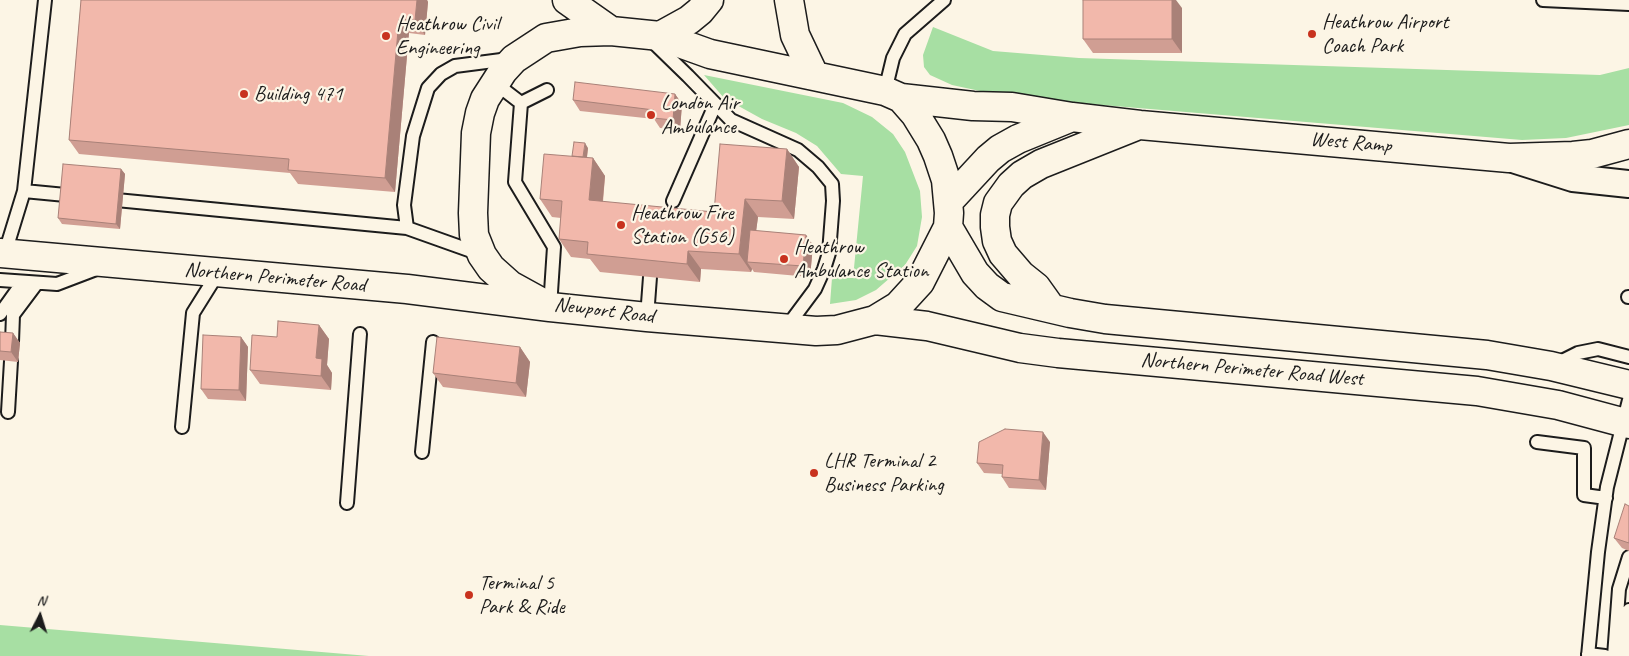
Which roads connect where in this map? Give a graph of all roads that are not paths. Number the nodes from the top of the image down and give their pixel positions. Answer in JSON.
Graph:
{"nodes":[{"id":1,"x":46,"y":0,"type":"edge"},
{"id":2,"x":568,"y":0,"type":"edge"},
{"id":3,"x":709,"y":0,"type":"edge"},
{"id":4,"x":789,"y":0,"type":"edge"},
{"id":5,"x":944,"y":0,"type":"edge"},
{"id":6,"x":1543,"y":0,"type":"edge"},
{"id":7,"x":1629,"y":4,"type":"edge"},
{"id":8,"x":611,"y":31,"type":"junction"},
{"id":9,"x":652,"y":35,"type":"junction"},
{"id":10,"x":514,"y":58,"type":"junction"},
{"id":11,"x":814,"y":75,"type":"junction"},
{"id":12,"x":494,"y":83,"type":"junction"},
{"id":13,"x":547,"y":90,"type":"dead end"},
{"id":14,"x":893,"y":94,"type":"junction"},
{"id":15,"x":521,"y":102,"type":"junction"},
{"id":16,"x":715,"y":104,"type":"junction"},
{"id":17,"x":1072,"y":117,"type":"junction"},
{"id":18,"x":1140,"y":125,"type":"junction"},
{"id":19,"x":1629,"y":144,"type":"edge"},
{"id":20,"x":1509,"y":158,"type":"junction"},
{"id":21,"x":1629,"y":184,"type":"edge"},
{"id":22,"x":24,"y":192,"type":"junction"},
{"id":23,"x":673,"y":201,"type":"dead end"},
{"id":24,"x":948,"y":214,"type":"junction"},
{"id":25,"x":407,"y":228,"type":"junction"},
{"id":26,"x":3,"y":253,"type":"edge"},
{"id":27,"x":482,"y":255,"type":"junction"},
{"id":28,"x":111,"y":264,"type":"junction"},
{"id":29,"x":218,"y":273,"type":"junction"},
{"id":30,"x":650,"y":277,"type":"edge"},
{"id":31,"x":4,"y":280,"type":"edge"},
{"id":32,"x":22,"y":282,"type":"junction"},
{"id":33,"x":37,"y":283,"type":"junction"},
{"id":34,"x":0,"y":292,"type":"edge"},
{"id":35,"x":550,"y":307,"type":"junction"},
{"id":36,"x":1051,"y":308,"type":"junction"},
{"id":37,"x":0,"y":314,"type":"edge"},
{"id":38,"x":647,"y":316,"type":"junction"},
{"id":39,"x":875,"y":320,"type":"junction"},
{"id":40,"x":786,"y":328,"type":"junction"},
{"id":41,"x":360,"y":334,"type":"dead end"},
{"id":42,"x":12,"y":342,"type":"edge"},
{"id":43,"x":433,"y":342,"type":"dead end"},
{"id":44,"x":1629,"y":357,"type":"edge"},
{"id":45,"x":11,"y":361,"type":"edge"},
{"id":46,"x":1551,"y":366,"type":"junction"},
{"id":47,"x":1629,"y":386,"type":"edge"},
{"id":48,"x":8,"y":412,"type":"dead end"},
{"id":49,"x":1627,"y":415,"type":"edge"},
{"id":50,"x":182,"y":427,"type":"dead end"},
{"id":51,"x":1537,"y":442,"type":"dead end"},
{"id":52,"x":422,"y":452,"type":"dead end"},
{"id":53,"x":1606,"y":498,"type":"junction"},
{"id":54,"x":348,"y":503,"type":"dead end"},
{"id":55,"x":1629,"y":557,"type":"edge"},
{"id":56,"x":1629,"y":610,"type":"edge"},
{"id":57,"x":1588,"y":655,"type":"edge"},
{"id":58,"x":1606,"y":656,"type":"edge"},
{"id":59,"x":1614,"y":656,"type":"edge"},
{"id":60,"x":1625,"y":656,"type":"edge"}],
"edges":[{"from":1,"to":22,"type":"lane"},
{"from":2,"to":8,"type":"street"},
{"from":3,"to":9,"type":"street"},
{"from":4,"to":11,"type":"street"},
{"from":5,"to":14,"type":"lane"},
{"from":6,"to":7,"type":"lane"},
{"from":8,"to":9,"type":"street","name":"Newport Road"},
{"from":8,"to":10,"type":"street","name":"Newport Road"},
{"from":9,"to":11,"type":"street"},
{"from":9,"to":16,"type":"lane"},
{"from":10,"to":12,"type":"street","name":"Newport Road"},
{"from":10,"to":25,"type":"lane"},
{"from":11,"to":14,"type":"street"},
{"from":12,"to":15,"type":"lane"},
{"from":12,"to":27,"type":"street","name":"Newport Road"},
{"from":13,"to":15,"type":"lane"},
{"from":14,"to":17,"type":"street","name":"West Ramp"},
{"from":14,"to":24,"type":"street"},
{"from":15,"to":35,"type":"lane"},
{"from":16,"to":23,"type":"lane"},
{"from":16,"to":40,"type":"lane"},
{"from":17,"to":18,"type":"street","name":"West Ramp"},
{"from":17,"to":24,"type":"street","name":"West Ramp"},
{"from":18,"to":20,"type":"street","name":"West Ramp"},
{"from":18,"to":36,"type":"street"},
{"from":19,"to":20,"type":"street","name":"West Ramp"},
{"from":20,"to":21,"type":"street"},
{"from":22,"to":25,"type":"lane"},
{"from":22,"to":26,"type":"lane"},
{"from":24,"to":36,"type":"street","name":"Northern Perimeter Road West"},
{"from":24,"to":39,"type":"street","name":"West Ramp"},
{"from":25,"to":27,"type":"lane"},
{"from":26,"to":28,"type":"street","name":"Northern Perimeter Road"},
{"from":27,"to":35,"type":"street","name":"Newport Road"},
{"from":28,"to":29,"type":"street","name":"Northern Perimeter Road"},
{"from":28,"to":33,"type":"lane"},
{"from":29,"to":35,"type":"street","name":"Northern Perimeter Road"},
{"from":29,"to":50,"type":"lane"},
{"from":30,"to":38,"type":"lane"},
{"from":31,"to":32,"type":"lane"},
{"from":31,"to":34,"type":"lane"},
{"from":32,"to":33,"type":"lane"},
{"from":32,"to":37,"type":"lane"},
{"from":33,"to":42,"type":"lane"},
{"from":35,"to":38,"type":"street","name":"Newport Road"},
{"from":36,"to":46,"type":"street","name":"Northern Perimeter Road West"},
{"from":38,"to":40,"type":"street","name":"Newport Road"},
{"from":39,"to":40,"type":"street","name":"Newport Road"},
{"from":39,"to":49,"type":"street","name":"Northern Perimeter Road West"},
{"from":41,"to":54,"type":"lane"},
{"from":43,"to":52,"type":"lane"},
{"from":44,"to":46,"type":"lane"},
{"from":45,"to":48,"type":"lane"},
{"from":46,"to":47,"type":"street","name":"Northern Perimeter Road West"},
{"from":49,"to":53,"type":"lane"},
{"from":51,"to":53,"type":"lane"},
{"from":53,"to":57,"type":"lane"},
{"from":55,"to":59,"type":"lane"},
{"from":56,"to":60,"type":"lane"},
{"from":57,"to":58,"type":"lane"}]}
